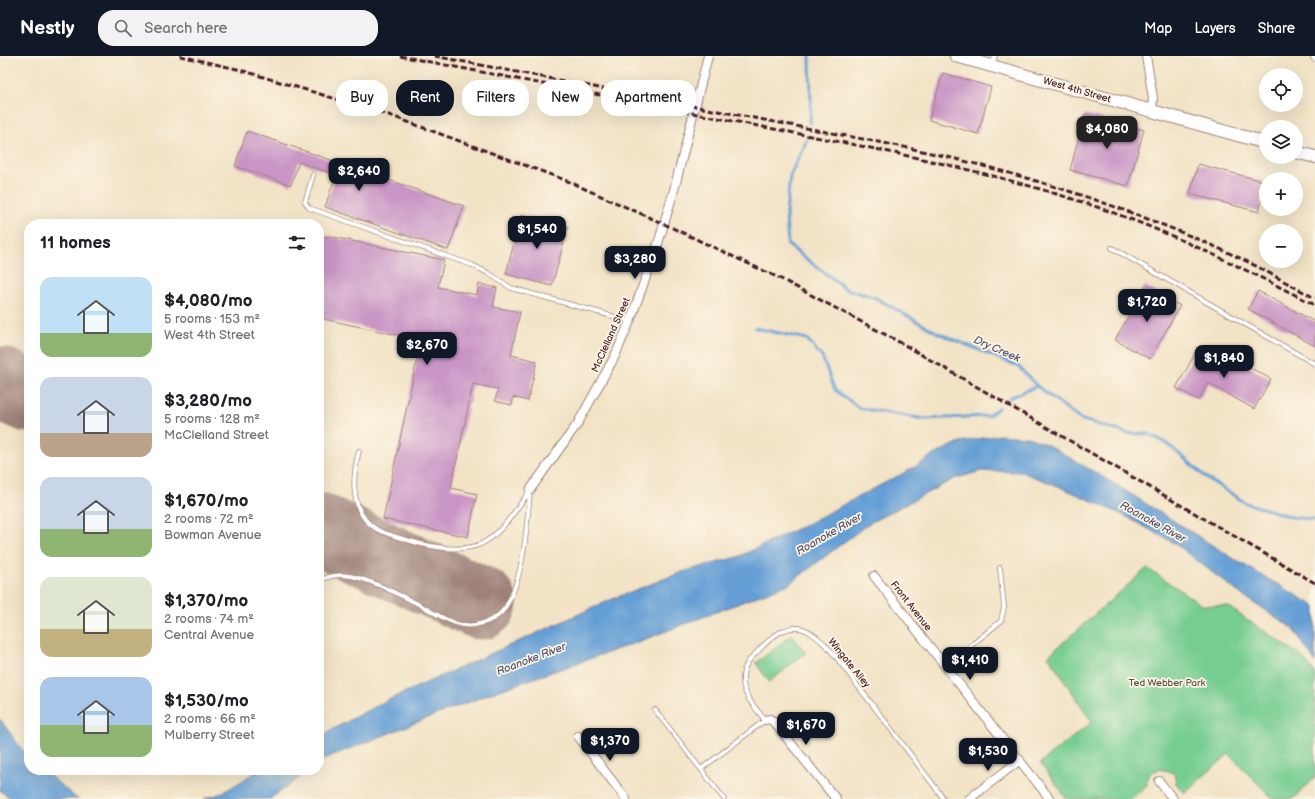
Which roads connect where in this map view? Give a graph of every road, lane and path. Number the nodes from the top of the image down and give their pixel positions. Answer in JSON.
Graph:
{"nodes":[{"id":1,"x":708,"y":56,"type":"edge"},
{"id":2,"x":956,"y":56,"type":"edge"},
{"id":3,"x":1146,"y":56,"type":"edge"},
{"id":4,"x":994,"y":61,"type":"edge"},
{"id":5,"x":1152,"y":111,"type":"junction"},
{"id":6,"x":1259,"y":141,"type":"edge"},
{"id":7,"x":1303,"y":154,"type":"edge"},
{"id":8,"x":1315,"y":157,"type":"edge"},
{"id":9,"x":312,"y":176,"type":"dead end"},
{"id":10,"x":1112,"y":248,"type":"dead end"},
{"id":11,"x":630,"y":321,"type":"junction"},
{"id":12,"x":1315,"y":364,"type":"edge"},
{"id":13,"x":359,"y":451,"type":"dead end"},
{"id":14,"x":530,"y":490,"type":"junction"},
{"id":15,"x":1000,"y":568,"type":"dead end"},
{"id":16,"x":874,"y":576,"type":"dead end"},
{"id":17,"x":324,"y":578,"type":"edge"},
{"id":18,"x":946,"y":666,"type":"junction"},
{"id":19,"x":655,"y":710,"type":"dead end"},
{"id":20,"x":765,"y":720,"type":"junction"},
{"id":21,"x":578,"y":736,"type":"dead end"},
{"id":22,"x":1020,"y":760,"type":"junction"},
{"id":23,"x":701,"y":768,"type":"junction"},
{"id":24,"x":1159,"y":781,"type":"dead end"},
{"id":25,"x":626,"y":799,"type":"edge"},
{"id":26,"x":724,"y":799,"type":"edge"},
{"id":27,"x":836,"y":799,"type":"edge"},
{"id":28,"x":944,"y":799,"type":"edge"},
{"id":29,"x":969,"y":799,"type":"edge"},
{"id":30,"x":1050,"y":799,"type":"edge"},
{"id":31,"x":1173,"y":799,"type":"edge"}],
"edges":[{"from":1,"to":11,"type":"street","name":"McClelland Street"},
{"from":2,"to":4,"type":"main road","name":"West 4th Street"},
{"from":3,"to":5,"type":"street"},
{"from":4,"to":5,"type":"main road","name":"West 4th Street"},
{"from":5,"to":6,"type":"main road","name":"West 4th Street"},
{"from":7,"to":8,"type":"main road"},
{"from":9,"to":11,"type":"lane"},
{"from":10,"to":12,"type":"lane"},
{"from":11,"to":14,"type":"street","name":"McClelland Street"},
{"from":13,"to":14,"type":"lane"},
{"from":14,"to":17,"type":"lane"},
{"from":15,"to":18,"type":"lane"},
{"from":16,"to":18,"type":"street","name":"Front Avenue"},
{"from":18,"to":22,"type":"street","name":"Front Avenue"},
{"from":19,"to":23,"type":"lane"},
{"from":20,"to":23,"type":"lane"},
{"from":20,"to":27,"type":"street"},
{"from":20,"to":28,"type":"lane","name":"Wingate Alley"},
{"from":21,"to":25,"type":"street"},
{"from":22,"to":29,"type":"street"},
{"from":22,"to":30,"type":"street","name":"Front Avenue"},
{"from":23,"to":26,"type":"lane"},
{"from":24,"to":31,"type":"street"}]}
